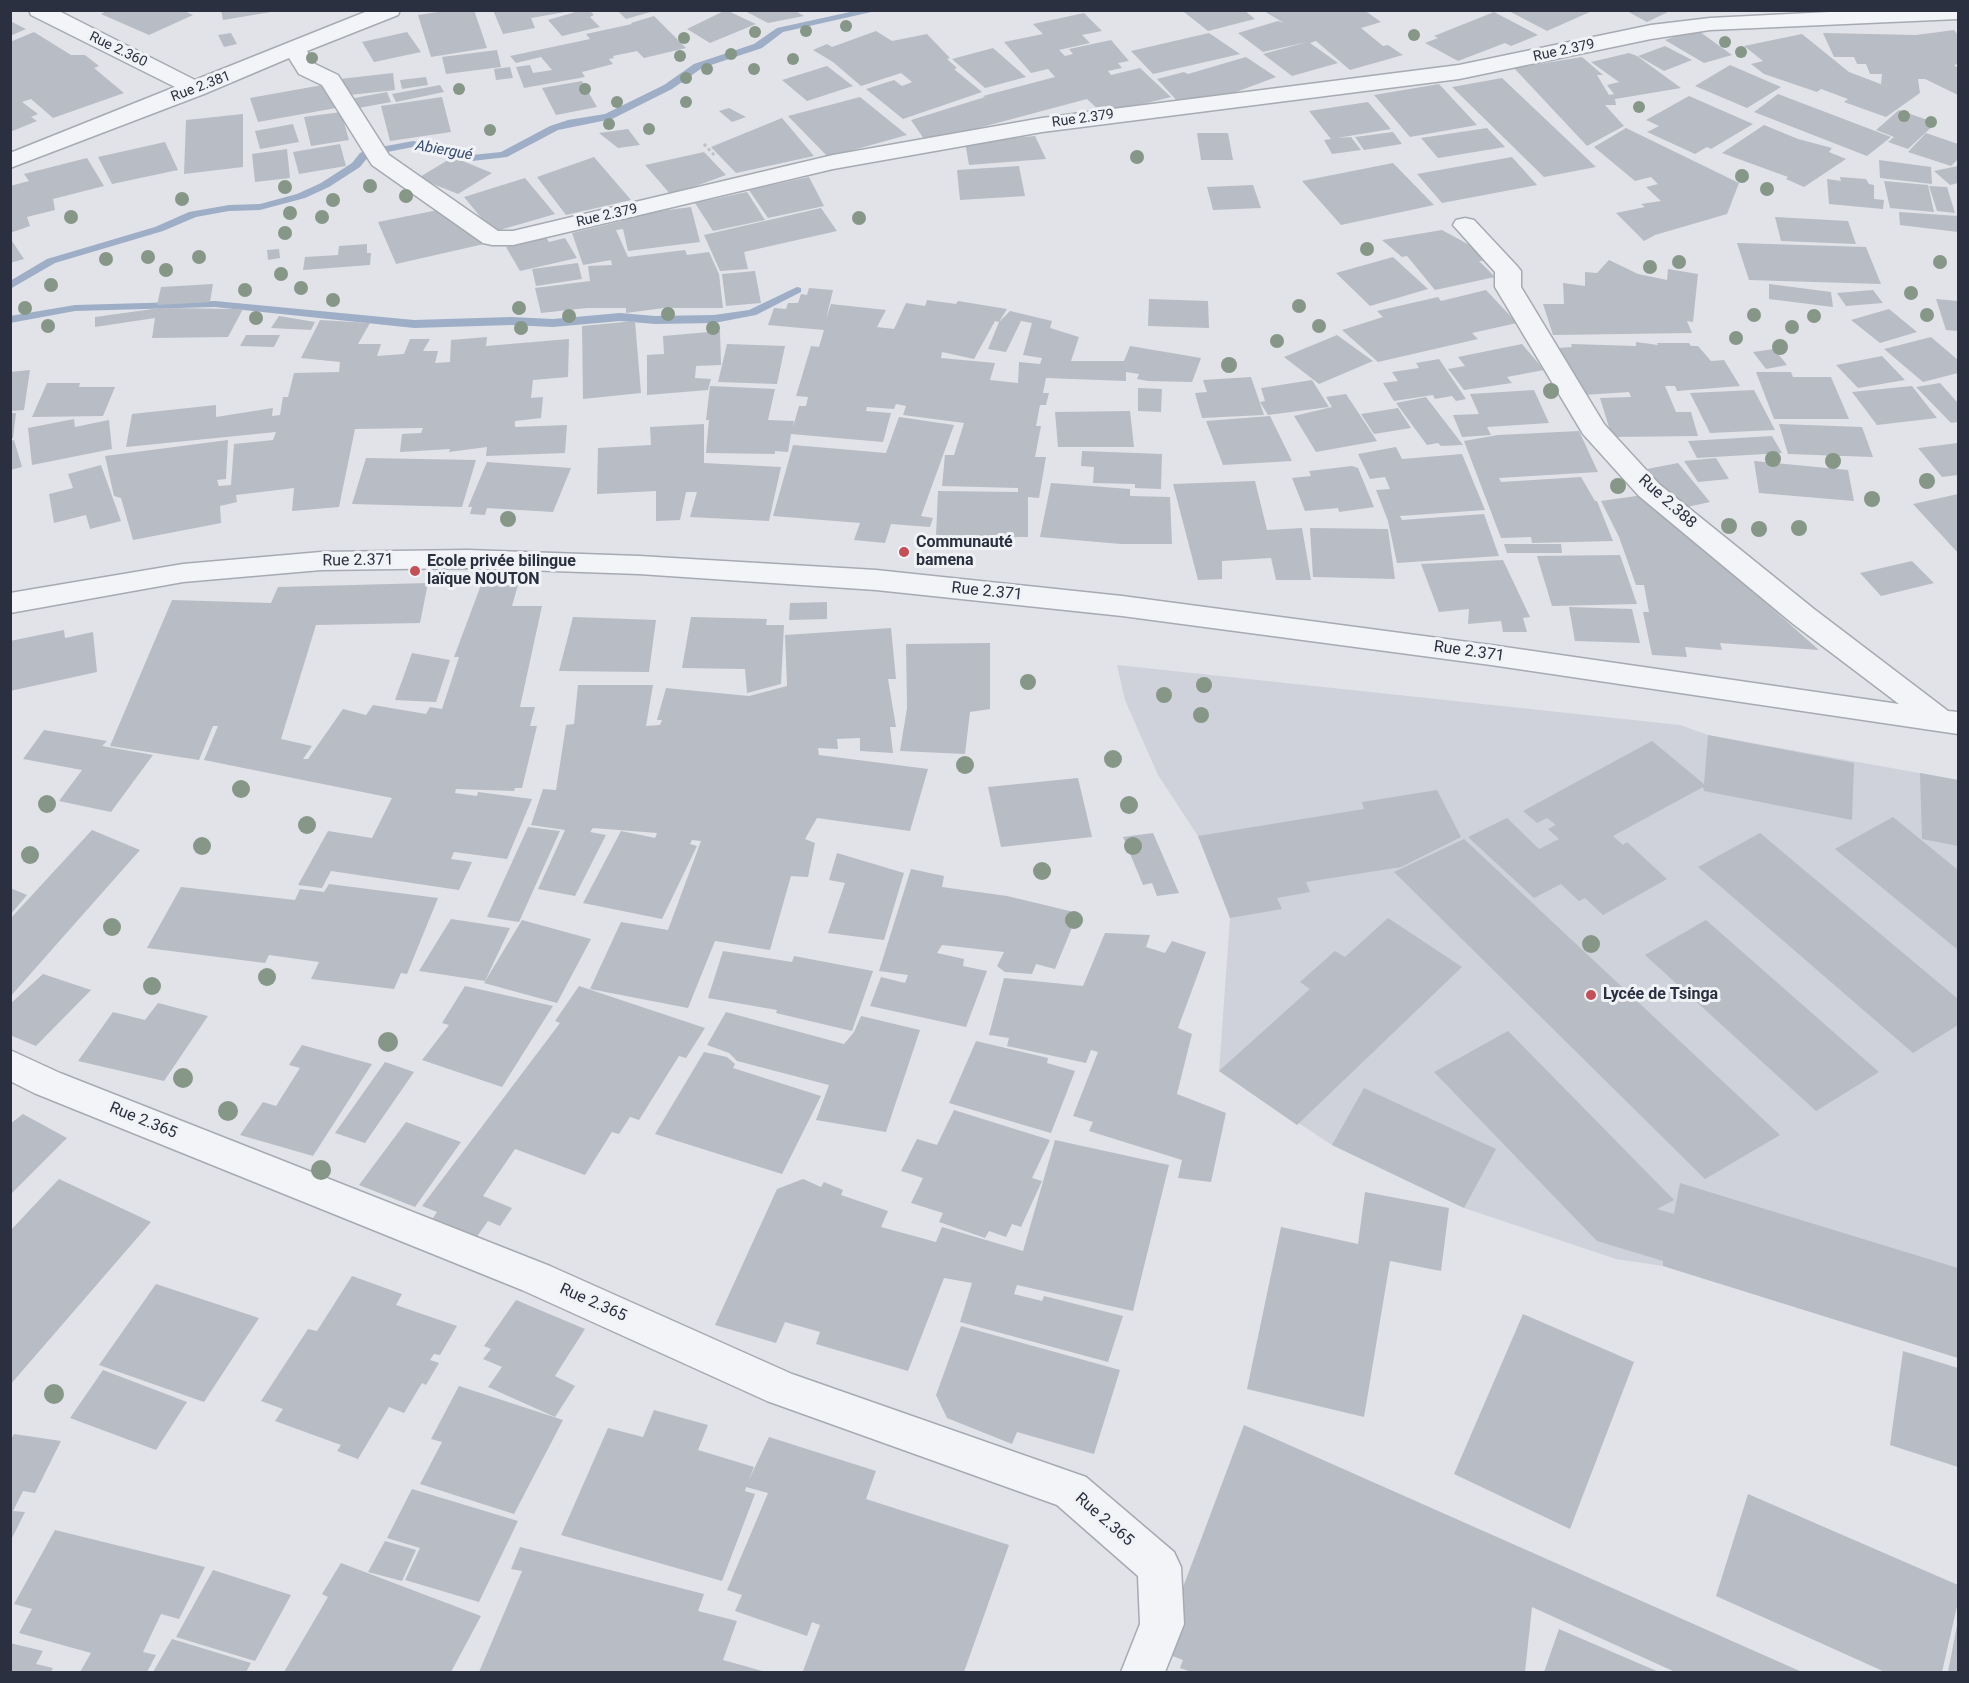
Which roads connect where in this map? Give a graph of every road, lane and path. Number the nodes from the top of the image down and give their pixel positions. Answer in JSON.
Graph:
{"nodes":[{"id":1,"x":39,"y":10,"type":"edge"},
{"id":2,"x":390,"y":10,"type":"edge"},
{"id":3,"x":1959,"y":13,"type":"edge"},
{"id":4,"x":295,"y":50,"type":"junction"},
{"id":5,"x":196,"y":88,"type":"junction"},
{"id":6,"x":10,"y":161,"type":"edge"},
{"id":7,"x":1465,"y":225,"type":"dead end"},
{"id":8,"x":10,"y":603,"type":"edge"},
{"id":9,"x":1949,"y":721,"type":"edge"},
{"id":10,"x":10,"y":1064,"type":"edge"},
{"id":11,"x":1143,"y":1672,"type":"edge"}],
"edges":[{"from":1,"to":5,"type":"street","name":"Rue 2.360"},
{"from":2,"to":4,"type":"street","name":"Rue 2.381"},
{"from":3,"to":4,"type":"street","name":"Rue 2.379"},
{"from":4,"to":5,"type":"street","name":"Rue 2.381"},
{"from":5,"to":6,"type":"street","name":"Rue 2.381"},
{"from":7,"to":9,"type":"street","name":"Rue 2.388"},
{"from":8,"to":9,"type":"street","name":"Rue 2.371"},
{"from":10,"to":11,"type":"street","name":"Rue 2.365"}]}
